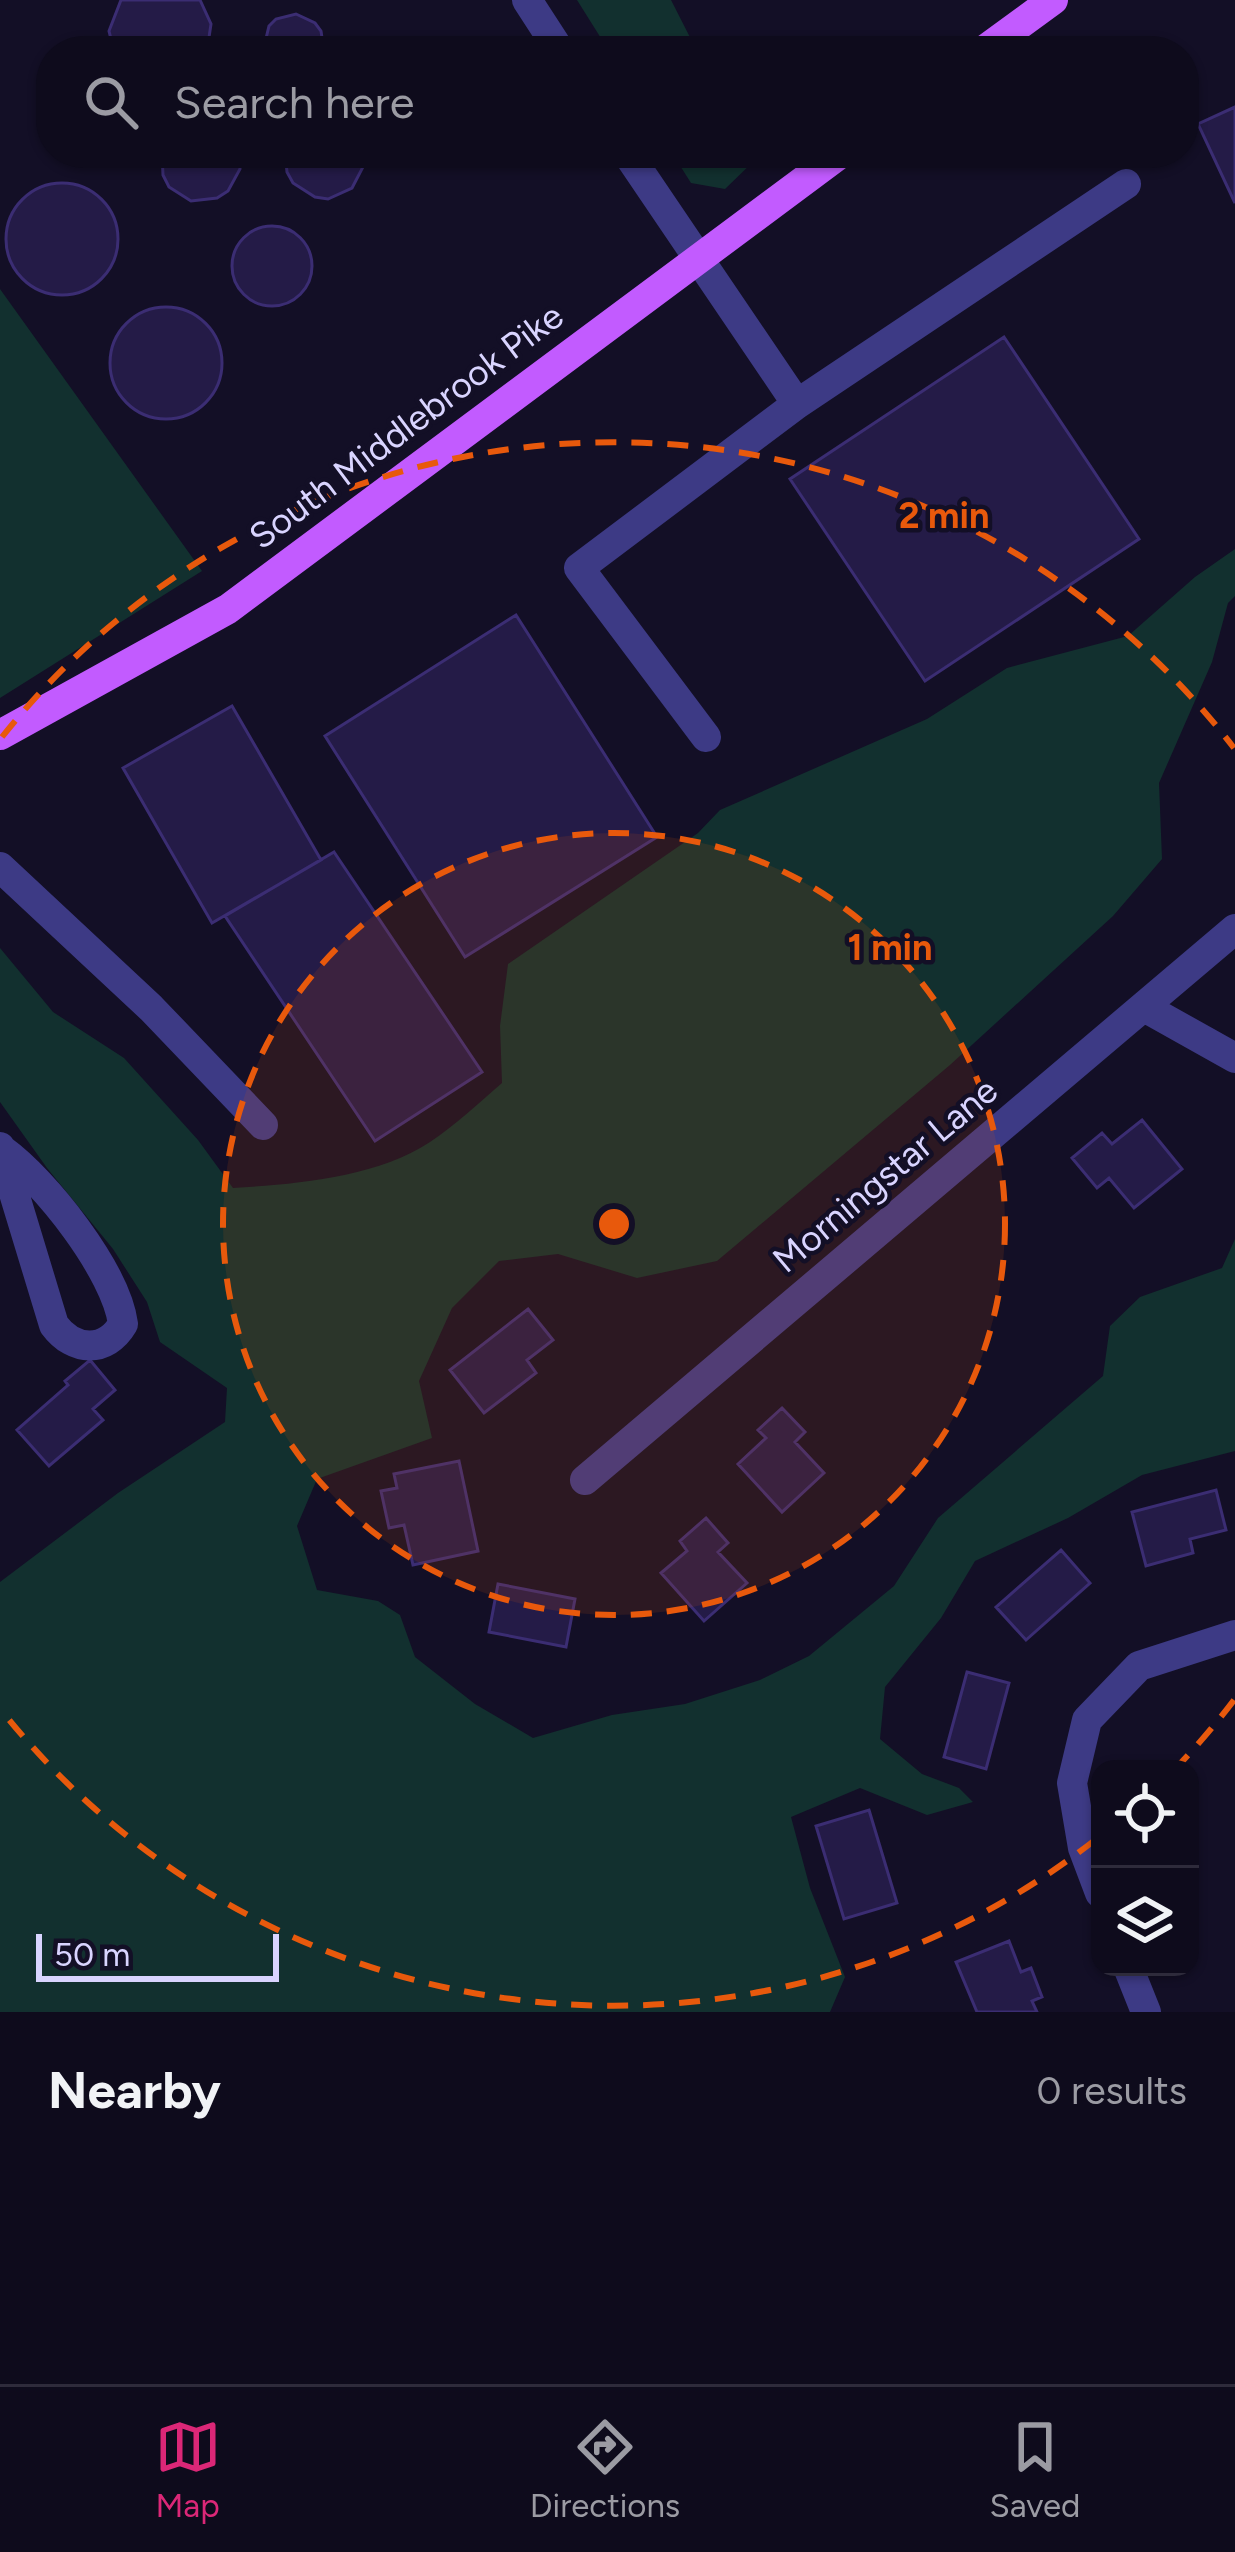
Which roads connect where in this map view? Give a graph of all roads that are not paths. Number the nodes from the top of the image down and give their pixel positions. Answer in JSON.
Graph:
{"nodes":[{"id":1,"x":527,"y":0,"type":"edge"},
{"id":2,"x":1053,"y":0,"type":"edge"},
{"id":3,"x":550,"y":36,"type":"edge"},
{"id":4,"x":1003,"y":36,"type":"edge"},
{"id":5,"x":637,"y":168,"type":"edge"},
{"id":6,"x":820,"y":168,"type":"edge"},
{"id":7,"x":1126,"y":184,"type":"dead end"},
{"id":8,"x":695,"y":258,"type":"junction"},
{"id":9,"x":797,"y":404,"type":"junction"},
{"id":10,"x":0,"y":735,"type":"edge"},
{"id":11,"x":706,"y":736,"type":"dead end"},
{"id":12,"x":0,"y":867,"type":"edge"},
{"id":13,"x":1235,"y":928,"type":"edge"},
{"id":14,"x":1144,"y":1007,"type":"junction"},
{"id":15,"x":1235,"y":1058,"type":"edge"},
{"id":16,"x":263,"y":1125,"type":"dead end"},
{"id":17,"x":1,"y":1149,"type":"edge"},
{"id":18,"x":585,"y":1480,"type":"dead end"},
{"id":19,"x":1235,"y":1635,"type":"edge"},
{"id":20,"x":1091,"y":1869,"type":"edge"},
{"id":21,"x":1132,"y":1976,"type":"edge"},
{"id":22,"x":1146,"y":2012,"type":"edge"}],
"edges":[{"from":1,"to":3,"type":"street"},
{"from":2,"to":4,"type":"main road"},
{"from":5,"to":8,"type":"street"},
{"from":6,"to":8,"type":"main road","name":"South Middlebrook Pike"},
{"from":7,"to":9,"type":"street"},
{"from":8,"to":9,"type":"street"},
{"from":8,"to":10,"type":"main road","name":"South Middlebrook Pike"},
{"from":9,"to":11,"type":"street"},
{"from":12,"to":16,"type":"street"},
{"from":13,"to":14,"type":"street","name":"Morningstar Lane"},
{"from":14,"to":15,"type":"street"},
{"from":14,"to":18,"type":"street","name":"Morningstar Lane"},
{"from":17,"to":17,"type":"street"},
{"from":19,"to":20,"type":"street"},
{"from":21,"to":22,"type":"street"}]}
